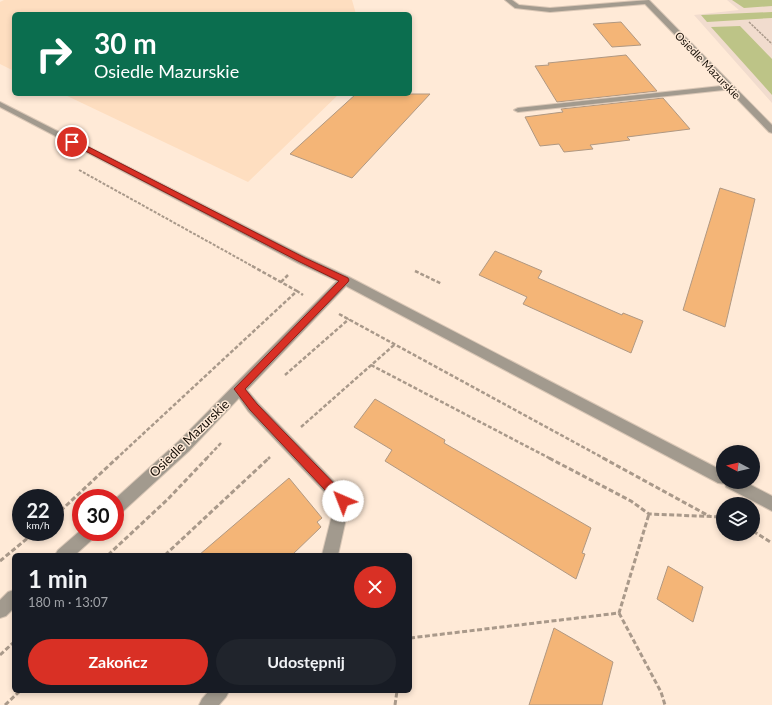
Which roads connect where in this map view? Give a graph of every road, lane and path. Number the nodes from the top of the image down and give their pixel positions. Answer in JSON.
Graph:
{"nodes":[{"id":1,"x":508,"y":0,"type":"edge"},
{"id":2,"x":646,"y":1,"type":"edge"},
{"id":3,"x":749,"y":22,"type":"dead end"},
{"id":4,"x":772,"y":44,"type":"edge"},
{"id":5,"x":730,"y":87,"type":"junction"},
{"id":6,"x":0,"y":104,"type":"edge"},
{"id":7,"x":518,"y":110,"type":"dead end"},
{"id":8,"x":771,"y":127,"type":"edge"},
{"id":9,"x":79,"y":170,"type":"dead end"},
{"id":10,"x":415,"y":271,"type":"dead end"},
{"id":11,"x":345,"y":280,"type":"junction"},
{"id":12,"x":442,"y":284,"type":"dead end"},
{"id":13,"x":297,"y":291,"type":"dead end"},
{"id":14,"x":349,"y":319,"type":"dead end"},
{"id":15,"x":394,"y":345,"type":"dead end"},
{"id":16,"x":371,"y":365,"type":"dead end"},
{"id":17,"x":283,"y":376,"type":"dead end"},
{"id":18,"x":239,"y":389,"type":"junction"},
{"id":19,"x":221,"y":442,"type":"dead end"},
{"id":20,"x":716,"y":474,"type":"edge"},
{"id":21,"x":744,"y":489,"type":"edge"},
{"id":22,"x":124,"y":501,"type":"edge"},
{"id":23,"x":772,"y":504,"type":"edge"},
{"id":24,"x":649,"y":514,"type":"junction"},
{"id":25,"x":709,"y":516,"type":"junction"},
{"id":26,"x":716,"y":516,"type":"edge"},
{"id":27,"x":760,"y":535,"type":"edge"},
{"id":28,"x":24,"y":541,"type":"edge"},
{"id":29,"x":79,"y":541,"type":"edge"},
{"id":30,"x":772,"y":543,"type":"edge"},
{"id":31,"x":65,"y":553,"type":"edge"},
{"id":32,"x":110,"y":553,"type":"edge"},
{"id":33,"x":330,"y":553,"type":"edge"},
{"id":34,"x":0,"y":561,"type":"edge"},
{"id":35,"x":12,"y":600,"type":"edge"},
{"id":36,"x":0,"y":610,"type":"edge"},
{"id":37,"x":619,"y":613,"type":"junction"},
{"id":38,"x":412,"y":638,"type":"edge"},
{"id":39,"x":12,"y":644,"type":"edge"},
{"id":40,"x":0,"y":655,"type":"edge"},
{"id":41,"x":18,"y":693,"type":"edge"},
{"id":42,"x":218,"y":693,"type":"edge"},
{"id":43,"x":397,"y":693,"type":"edge"},
{"id":44,"x":5,"y":705,"type":"edge"},
{"id":45,"x":208,"y":705,"type":"edge"},
{"id":46,"x":395,"y":705,"type":"edge"},
{"id":47,"x":665,"y":705,"type":"edge"}],
"edges":[{"from":1,"to":2,"type":"street"},
{"from":2,"to":5,"type":"street","name":"Osiedle Mazurskie"},
{"from":3,"to":4,"type":"path"},
{"from":5,"to":7,"type":"street"},
{"from":5,"to":8,"type":"street","name":"Osiedle Mazurskie"},
{"from":6,"to":11,"type":"street"},
{"from":9,"to":13,"type":"path"},
{"from":10,"to":12,"type":"path"},
{"from":11,"to":18,"type":"street","name":"Osiedle Mazurskie"},
{"from":11,"to":20,"type":"street"},
{"from":14,"to":17,"type":"path"},
{"from":15,"to":25,"type":"path"},
{"from":16,"to":24,"type":"path"},
{"from":18,"to":22,"type":"street","name":"Osiedle Mazurskie"},
{"from":18,"to":33,"type":"street"},
{"from":19,"to":32,"type":"path"},
{"from":21,"to":23,"type":"street"},
{"from":24,"to":25,"type":"path"},
{"from":24,"to":37,"type":"path"},
{"from":25,"to":26,"type":"path"},
{"from":27,"to":30,"type":"path"},
{"from":28,"to":34,"type":"path"},
{"from":29,"to":31,"type":"street"},
{"from":35,"to":36,"type":"street"},
{"from":37,"to":38,"type":"path"},
{"from":37,"to":47,"type":"path"},
{"from":39,"to":40,"type":"path"},
{"from":41,"to":44,"type":"path"},
{"from":42,"to":45,"type":"street"},
{"from":43,"to":46,"type":"path"}]}
